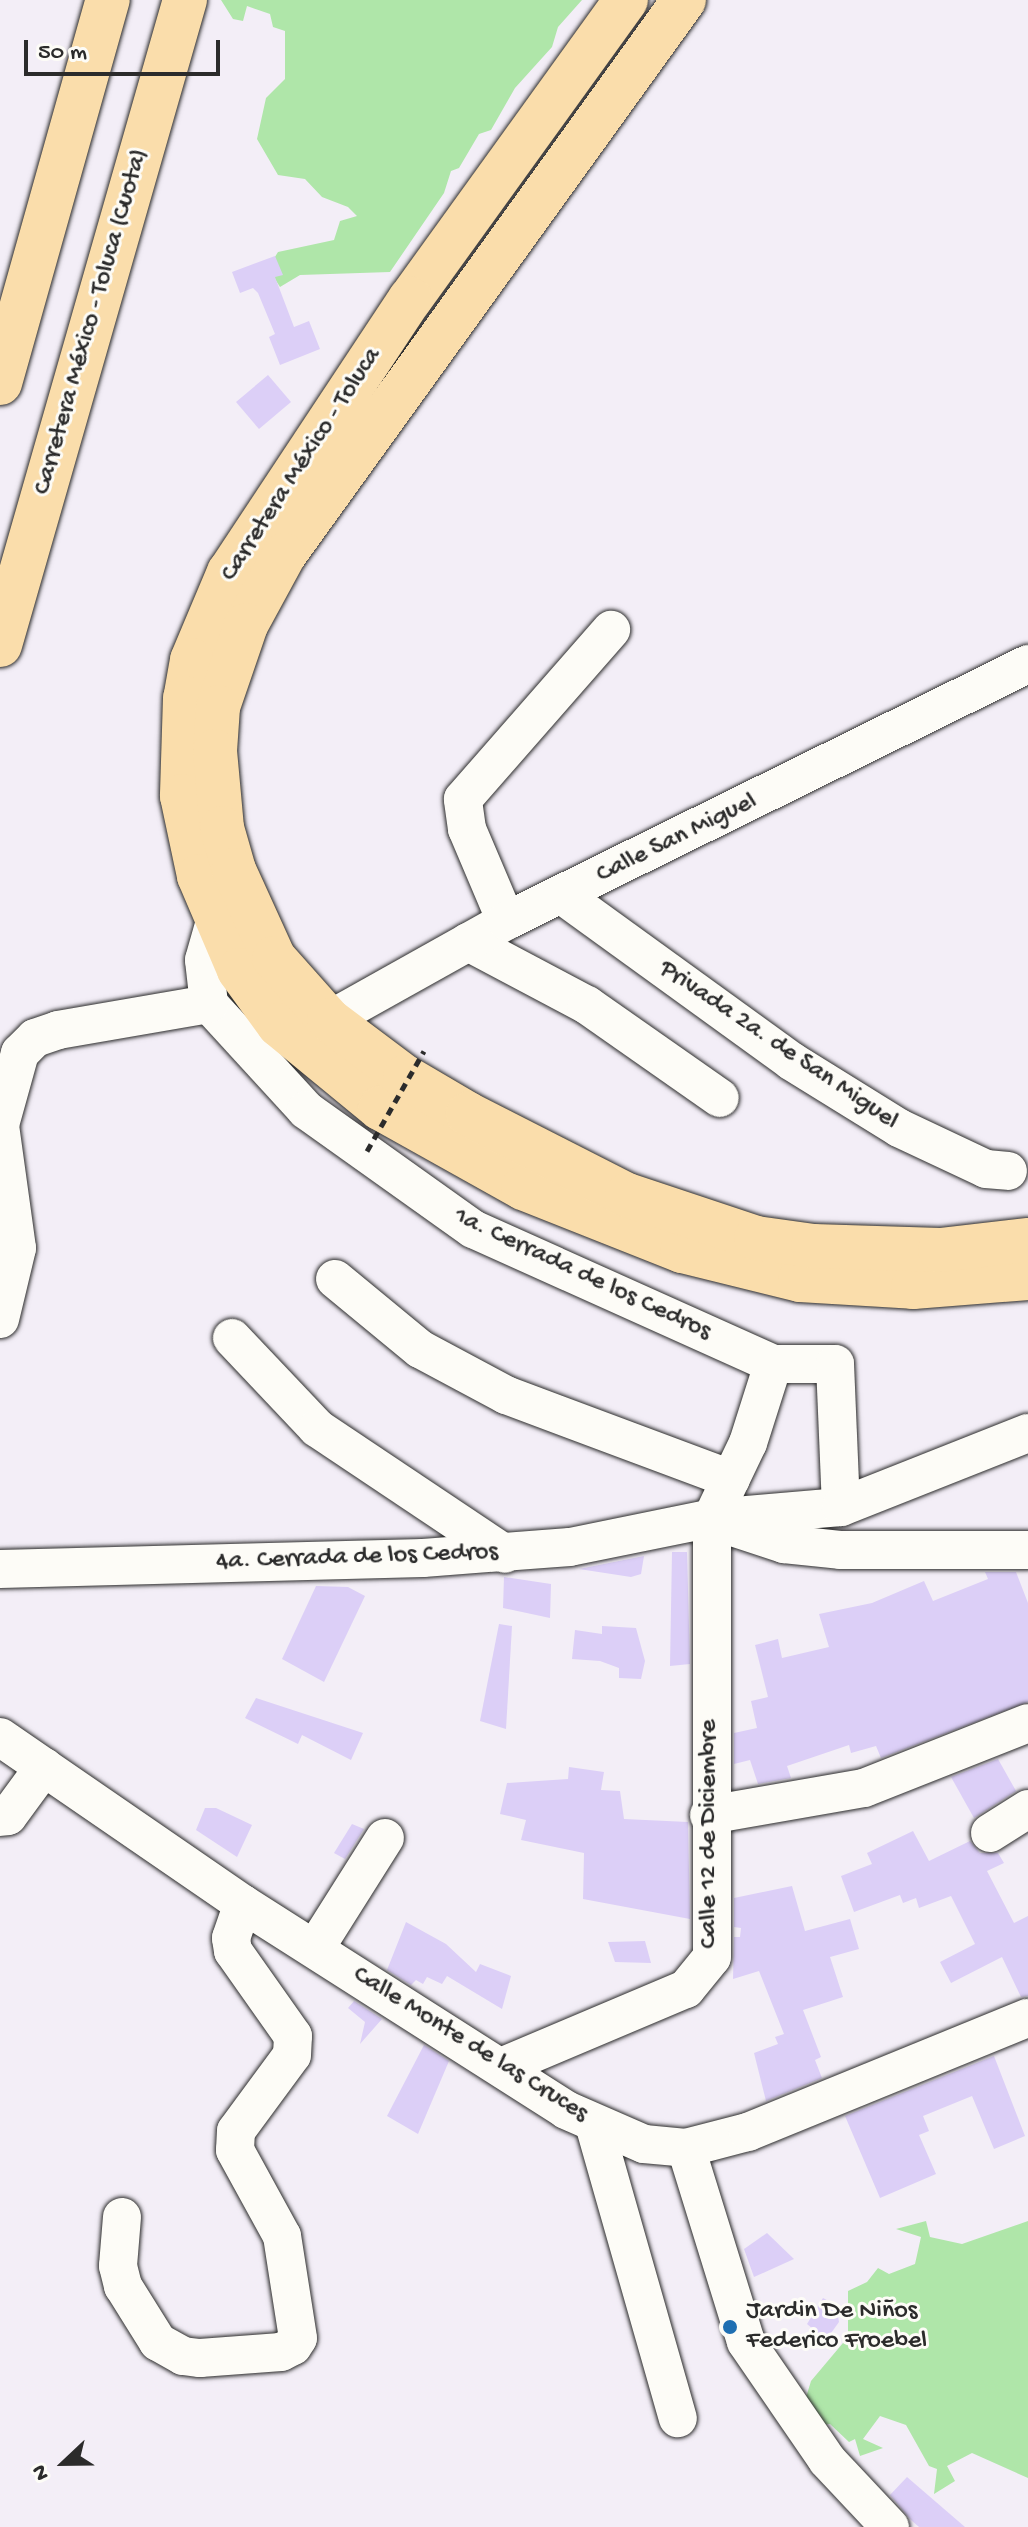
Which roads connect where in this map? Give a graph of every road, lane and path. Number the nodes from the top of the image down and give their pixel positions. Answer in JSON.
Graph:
{"nodes":[{"id":1,"x":108,"y":0,"type":"edge"},
{"id":2,"x":185,"y":0,"type":"edge"},
{"id":3,"x":626,"y":0,"type":"edge"},
{"id":4,"x":684,"y":0,"type":"edge"},
{"id":5,"x":0,"y":383,"type":"edge"},
{"id":6,"x":611,"y":630,"type":"dead end"},
{"id":7,"x":0,"y":645,"type":"edge"},
{"id":8,"x":1028,"y":664,"type":"edge"},
{"id":9,"x":562,"y":895,"type":"junction"},
{"id":10,"x":215,"y":921,"type":"junction"},
{"id":11,"x":506,"y":921,"type":"junction"},
{"id":12,"x":468,"y":942,"type":"junction"},
{"id":13,"x":209,"y":1004,"type":"junction"},
{"id":14,"x":329,"y":1020,"type":"junction"},
{"id":15,"x":424,"y":1051,"type":"dead end"},
{"id":16,"x":720,"y":1098,"type":"dead end"},
{"id":17,"x":367,"y":1151,"type":"dead end"},
{"id":18,"x":1008,"y":1171,"type":"dead end"},
{"id":19,"x":1028,"y":1240,"type":"edge"},
{"id":20,"x":1028,"y":1278,"type":"edge"},
{"id":21,"x":335,"y":1279,"type":"dead end"},
{"id":22,"x":0,"y":1319,"type":"edge"},
{"id":23,"x":232,"y":1338,"type":"dead end"},
{"id":24,"x":773,"y":1364,"type":"junction"},
{"id":25,"x":1028,"y":1433,"type":"edge"},
{"id":26,"x":731,"y":1479,"type":"junction"},
{"id":27,"x":841,"y":1507,"type":"junction"},
{"id":28,"x":712,"y":1518,"type":"junction"},
{"id":29,"x":1026,"y":1549,"type":"edge"},
{"id":30,"x":505,"y":1554,"type":"junction"},
{"id":31,"x":0,"y":1569,"type":"edge"},
{"id":32,"x":1028,"y":1723,"type":"edge"},
{"id":33,"x":0,"y":1737,"type":"edge"},
{"id":34,"x":44,"y":1767,"type":"junction"},
{"id":35,"x":1028,"y":1809,"type":"edge"},
{"id":36,"x":709,"y":1815,"type":"junction"},
{"id":37,"x":0,"y":1817,"type":"edge"},
{"id":38,"x":990,"y":1833,"type":"dead end"},
{"id":39,"x":385,"y":1838,"type":"dead end"},
{"id":40,"x":243,"y":1904,"type":"junction"},
{"id":41,"x":316,"y":1947,"type":"junction"},
{"id":42,"x":1028,"y":2018,"type":"edge"},
{"id":43,"x":501,"y":2067,"type":"junction"},
{"id":44,"x":594,"y":2124,"type":"junction"},
{"id":45,"x":686,"y":2148,"type":"junction"},
{"id":46,"x":122,"y":2217,"type":"dead end"},
{"id":47,"x":678,"y":2418,"type":"dead end"},
{"id":48,"x":890,"y":2527,"type":"edge"}],
"edges":[{"from":1,"to":5,"type":"main road"},
{"from":2,"to":7,"type":"main road","name":"Carretera México - Toluca (Cuota)"},
{"from":3,"to":10,"type":"main road","name":"Carretera México - Toluca"},
{"from":4,"to":14,"type":"main road","name":"Carretera México - Toluca"},
{"from":6,"to":11,"type":"street"},
{"from":8,"to":9,"type":"street","name":"Calle San Miguel"},
{"from":9,"to":11,"type":"street","name":"Calle San Miguel"},
{"from":9,"to":18,"type":"street","name":"Privada 2a. de San Miguel"},
{"from":10,"to":13,"type":"street"},
{"from":10,"to":20,"type":"main road","name":"Carretera México - Toluca"},
{"from":11,"to":12,"type":"street","name":"Calle San Miguel"},
{"from":12,"to":14,"type":"street","name":"Calle San Miguel"},
{"from":12,"to":16,"type":"street"},
{"from":13,"to":22,"type":"street"},
{"from":13,"to":24,"type":"street","name":"1a. Cerrada de los Cedros"},
{"from":14,"to":19,"type":"main road","name":"Carretera México - Toluca"},
{"from":15,"to":17,"type":"path","bridge":true},
{"from":21,"to":26,"type":"street"},
{"from":23,"to":30,"type":"street"},
{"from":24,"to":26,"type":"street"},
{"from":24,"to":27,"type":"street","name":"1a. Cerrada de los Cedros"},
{"from":25,"to":27,"type":"street","name":"4a. Cerrada de los Cedros"},
{"from":26,"to":28,"type":"street"},
{"from":27,"to":28,"type":"street","name":"4a. Cerrada de los Cedros"},
{"from":28,"to":29,"type":"street"},
{"from":28,"to":30,"type":"street","name":"4a. Cerrada de los Cedros"},
{"from":28,"to":36,"type":"street","name":"Calle 12 de Diciembre"},
{"from":30,"to":31,"type":"street","name":"4a. Cerrada de los Cedros"},
{"from":32,"to":36,"type":"street"},
{"from":33,"to":34,"type":"street","name":"Calle Monte de las Cruces"},
{"from":34,"to":37,"type":"street"},
{"from":34,"to":40,"type":"street","name":"Calle Monte de las Cruces"},
{"from":35,"to":38,"type":"street"},
{"from":36,"to":43,"type":"street","name":"Calle 12 de Diciembre"},
{"from":39,"to":41,"type":"street"},
{"from":40,"to":41,"type":"street","name":"Calle Monte de las Cruces"},
{"from":40,"to":46,"type":"street"},
{"from":41,"to":43,"type":"street","name":"Calle Monte de las Cruces"},
{"from":42,"to":45,"type":"street","name":"Calle Monte de las Cruces"},
{"from":43,"to":44,"type":"street","name":"Calle Monte de las Cruces"},
{"from":44,"to":45,"type":"street","name":"Calle Monte de las Cruces"},
{"from":44,"to":47,"type":"street"},
{"from":45,"to":48,"type":"street"}]}
